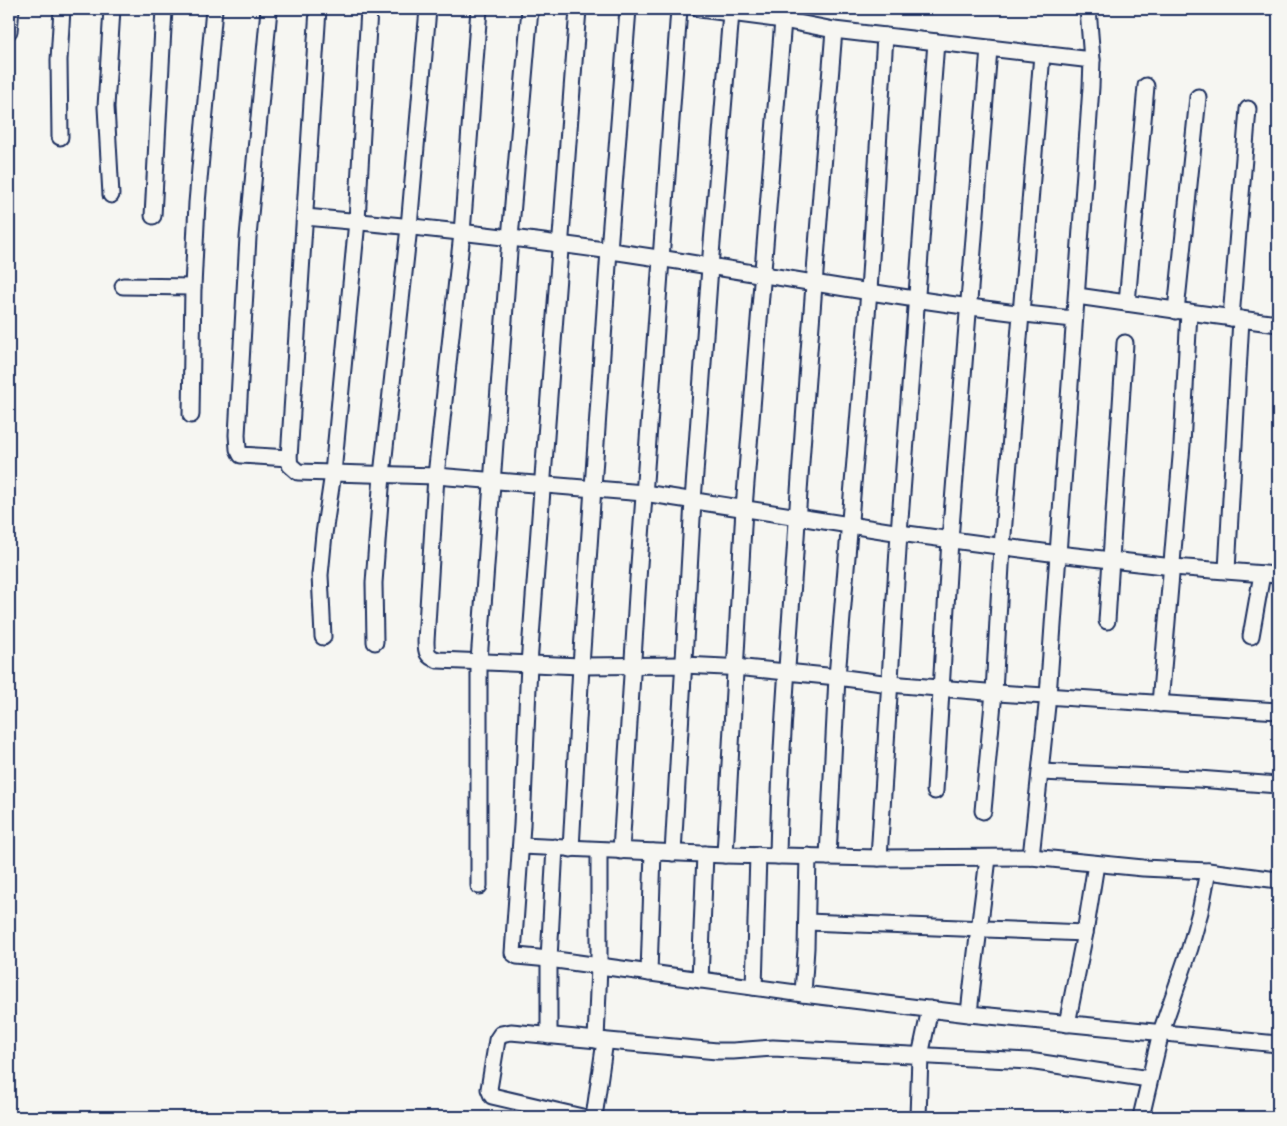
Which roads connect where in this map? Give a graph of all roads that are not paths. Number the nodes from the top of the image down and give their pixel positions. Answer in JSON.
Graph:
{"nodes":[{"id":1,"x":11,"y":9,"type":"edge"},
{"id":2,"x":62,"y":9,"type":"edge"},
{"id":3,"x":112,"y":9,"type":"edge"},
{"id":4,"x":164,"y":9,"type":"edge"},
{"id":5,"x":214,"y":9,"type":"edge"},
{"id":6,"x":269,"y":9,"type":"edge"},
{"id":7,"x":318,"y":9,"type":"edge"},
{"id":8,"x":369,"y":9,"type":"edge"},
{"id":9,"x":428,"y":9,"type":"edge"},
{"id":10,"x":478,"y":9,"type":"edge"},
{"id":11,"x":530,"y":9,"type":"edge"},
{"id":12,"x":578,"y":9,"type":"edge"},
{"id":13,"x":628,"y":9,"type":"edge"},
{"id":14,"x":679,"y":9,"type":"edge"},
{"id":15,"x":700,"y":9,"type":"edge"},
{"id":16,"x":1088,"y":9,"type":"edge"},
{"id":17,"x":731,"y":13,"type":"junction"},
{"id":18,"x":783,"y":20,"type":"junction"},
{"id":19,"x":834,"y":30,"type":"junction"},
{"id":20,"x":9,"y":31,"type":"edge"},
{"id":21,"x":885,"y":36,"type":"junction"},
{"id":22,"x":936,"y":42,"type":"junction"},
{"id":23,"x":989,"y":49,"type":"junction"},
{"id":24,"x":1042,"y":54,"type":"junction"},
{"id":25,"x":1092,"y":60,"type":"junction"},
{"id":26,"x":1146,"y":86,"type":"dead end"},
{"id":27,"x":1198,"y":97,"type":"dead end"},
{"id":28,"x":1248,"y":109,"type":"dead end"},
{"id":29,"x":60,"y":137,"type":"dead end"},
{"id":30,"x":111,"y":195,"type":"dead end"},
{"id":31,"x":154,"y":216,"type":"dead end"},
{"id":32,"x":305,"y":217,"type":"junction"},
{"id":33,"x":357,"y":222,"type":"junction"},
{"id":34,"x":409,"y":227,"type":"junction"},
{"id":35,"x":462,"y":233,"type":"junction"},
{"id":36,"x":510,"y":238,"type":"junction"},
{"id":37,"x":559,"y":245,"type":"junction"},
{"id":38,"x":609,"y":250,"type":"junction"},
{"id":39,"x":660,"y":258,"type":"junction"},
{"id":40,"x":710,"y":266,"type":"junction"},
{"id":41,"x":764,"y":275,"type":"junction"},
{"id":42,"x":813,"y":283,"type":"junction"},
{"id":43,"x":123,"y":286,"type":"dead end"},
{"id":44,"x":193,"y":287,"type":"junction"},
{"id":45,"x":869,"y":292,"type":"junction"},
{"id":46,"x":1077,"y":296,"type":"junction"},
{"id":47,"x":918,"y":299,"type":"junction"},
{"id":48,"x":1127,"y":303,"type":"junction"},
{"id":49,"x":968,"y":307,"type":"junction"},
{"id":50,"x":1183,"y":311,"type":"junction"},
{"id":51,"x":1020,"y":314,"type":"junction"},
{"id":52,"x":1236,"y":318,"type":"junction"},
{"id":53,"x":1074,"y":319,"type":"junction"},
{"id":54,"x":1278,"y":324,"type":"edge"},
{"id":55,"x":1125,"y":344,"type":"dead end"},
{"id":56,"x":191,"y":415,"type":"dead end"},
{"id":57,"x":289,"y":458,"type":"junction"},
{"id":58,"x":333,"y":473,"type":"junction"},
{"id":59,"x":382,"y":475,"type":"junction"},
{"id":60,"x":436,"y":476,"type":"junction"},
{"id":61,"x":493,"y":482,"type":"junction"},
{"id":62,"x":541,"y":486,"type":"junction"},
{"id":63,"x":594,"y":490,"type":"junction"},
{"id":64,"x":644,"y":493,"type":"junction"},
{"id":65,"x":694,"y":501,"type":"junction"},
{"id":66,"x":744,"y":508,"type":"junction"},
{"id":67,"x":797,"y":517,"type":"junction"},
{"id":68,"x":849,"y":525,"type":"junction"},
{"id":69,"x":899,"y":533,"type":"junction"},
{"id":70,"x":950,"y":540,"type":"junction"},
{"id":71,"x":1002,"y":547,"type":"junction"},
{"id":72,"x":1058,"y":554,"type":"junction"},
{"id":73,"x":1110,"y":560,"type":"junction"},
{"id":74,"x":1278,"y":564,"type":"edge"},
{"id":75,"x":1173,"y":567,"type":"junction"},
{"id":76,"x":1227,"y":570,"type":"junction"},
{"id":77,"x":1262,"y":574,"type":"junction"},
{"id":78,"x":1278,"y":575,"type":"edge"},
{"id":79,"x":1107,"y":621,"type":"dead end"},
{"id":80,"x":1251,"y":636,"type":"dead end"},
{"id":81,"x":323,"y":637,"type":"dead end"},
{"id":82,"x":375,"y":642,"type":"dead end"},
{"id":83,"x":479,"y":661,"type":"junction"},
{"id":84,"x":529,"y":664,"type":"junction"},
{"id":85,"x":684,"y":665,"type":"junction"},
{"id":86,"x":581,"y":666,"type":"junction"},
{"id":87,"x":632,"y":666,"type":"junction"},
{"id":88,"x":736,"y":668,"type":"junction"},
{"id":89,"x":787,"y":672,"type":"junction"},
{"id":90,"x":837,"y":677,"type":"junction"},
{"id":91,"x":890,"y":684,"type":"junction"},
{"id":92,"x":941,"y":688,"type":"junction"},
{"id":93,"x":994,"y":692,"type":"junction"},
{"id":94,"x":1048,"y":696,"type":"junction"},
{"id":95,"x":1160,"y":704,"type":"junction"},
{"id":96,"x":1278,"y":711,"type":"edge"},
{"id":97,"x":1041,"y":772,"type":"junction"},
{"id":98,"x":1278,"y":785,"type":"edge"},
{"id":99,"x":935,"y":791,"type":"dead end"},
{"id":100,"x":983,"y":811,"type":"dead end"},
{"id":101,"x":520,"y":846,"type":"junction"},
{"id":102,"x":555,"y":847,"type":"junction"},
{"id":103,"x":571,"y":849,"type":"junction"},
{"id":104,"x":599,"y":850,"type":"junction"},
{"id":105,"x":621,"y":850,"type":"junction"},
{"id":106,"x":653,"y":852,"type":"junction"},
{"id":107,"x":673,"y":852,"type":"junction"},
{"id":108,"x":705,"y":854,"type":"junction"},
{"id":109,"x":725,"y":855,"type":"junction"},
{"id":110,"x":758,"y":855,"type":"junction"},
{"id":111,"x":778,"y":856,"type":"junction"},
{"id":112,"x":808,"y":856,"type":"junction"},
{"id":113,"x":828,"y":857,"type":"junction"},
{"id":114,"x":879,"y":858,"type":"junction"},
{"id":115,"x":988,"y":858,"type":"junction"},
{"id":116,"x":1031,"y":858,"type":"junction"},
{"id":117,"x":1096,"y":864,"type":"junction"},
{"id":118,"x":1208,"y":871,"type":"junction"},
{"id":119,"x":1278,"y":878,"type":"edge"},
{"id":120,"x":479,"y":886,"type":"dead end"},
{"id":121,"x":807,"y":922,"type":"junction"},
{"id":122,"x":980,"y":928,"type":"junction"},
{"id":123,"x":1085,"y":933,"type":"junction"},
{"id":124,"x":549,"y":959,"type":"junction"},
{"id":125,"x":599,"y":966,"type":"junction"},
{"id":126,"x":649,"y":973,"type":"junction"},
{"id":127,"x":700,"y":980,"type":"junction"},
{"id":128,"x":754,"y":987,"type":"junction"},
{"id":129,"x":803,"y":994,"type":"junction"},
{"id":130,"x":930,"y":1009,"type":"junction"},
{"id":131,"x":969,"y":1014,"type":"junction"},
{"id":132,"x":1067,"y":1024,"type":"junction"},
{"id":133,"x":1161,"y":1032,"type":"junction"},
{"id":134,"x":549,"y":1036,"type":"junction"},
{"id":135,"x":600,"y":1040,"type":"junction"},
{"id":136,"x":1278,"y":1044,"type":"edge"},
{"id":137,"x":920,"y":1056,"type":"junction"},
{"id":138,"x":1149,"y":1079,"type":"junction"},
{"id":139,"x":582,"y":1117,"type":"edge"},
{"id":140,"x":594,"y":1117,"type":"edge"},
{"id":141,"x":918,"y":1117,"type":"edge"},
{"id":142,"x":1141,"y":1117,"type":"edge"}],
"edges":[{"from":1,"to":20,"type":"street"},
{"from":2,"to":29,"type":"street"},
{"from":3,"to":30,"type":"street"},
{"from":4,"to":31,"type":"street"},
{"from":5,"to":44,"type":"street"},
{"from":6,"to":57,"type":"street"},
{"from":7,"to":32,"type":"street"},
{"from":8,"to":33,"type":"street"},
{"from":9,"to":34,"type":"street"},
{"from":10,"to":35,"type":"street"},
{"from":11,"to":36,"type":"street"},
{"from":12,"to":37,"type":"street"},
{"from":13,"to":38,"type":"street"},
{"from":14,"to":39,"type":"street"},
{"from":15,"to":17,"type":"street"},
{"from":16,"to":25,"type":"street"},
{"from":17,"to":18,"type":"street"},
{"from":17,"to":40,"type":"street"},
{"from":18,"to":19,"type":"street"},
{"from":18,"to":41,"type":"street"},
{"from":19,"to":21,"type":"street"},
{"from":19,"to":42,"type":"street"},
{"from":21,"to":22,"type":"street"},
{"from":21,"to":45,"type":"street"},
{"from":22,"to":23,"type":"street"},
{"from":22,"to":47,"type":"street"},
{"from":23,"to":24,"type":"street"},
{"from":23,"to":49,"type":"street"},
{"from":24,"to":25,"type":"street"},
{"from":24,"to":51,"type":"street"},
{"from":25,"to":46,"type":"street"},
{"from":26,"to":48,"type":"street"},
{"from":27,"to":50,"type":"street"},
{"from":28,"to":52,"type":"street"},
{"from":32,"to":33,"type":"street"},
{"from":32,"to":57,"type":"street"},
{"from":33,"to":34,"type":"street"},
{"from":33,"to":58,"type":"street"},
{"from":34,"to":35,"type":"street"},
{"from":34,"to":59,"type":"street"},
{"from":35,"to":36,"type":"street"},
{"from":35,"to":60,"type":"street"},
{"from":36,"to":37,"type":"street"},
{"from":36,"to":61,"type":"street"},
{"from":37,"to":38,"type":"street"},
{"from":37,"to":62,"type":"street"},
{"from":38,"to":39,"type":"street"},
{"from":38,"to":63,"type":"street"},
{"from":39,"to":40,"type":"street"},
{"from":39,"to":64,"type":"street"},
{"from":40,"to":41,"type":"street"},
{"from":40,"to":65,"type":"street"},
{"from":41,"to":42,"type":"street"},
{"from":41,"to":66,"type":"street"},
{"from":42,"to":45,"type":"street"},
{"from":42,"to":67,"type":"street"},
{"from":43,"to":44,"type":"street"},
{"from":44,"to":56,"type":"street"},
{"from":45,"to":47,"type":"street"},
{"from":45,"to":68,"type":"street"},
{"from":46,"to":48,"type":"street"},
{"from":46,"to":53,"type":"street"},
{"from":47,"to":49,"type":"street"},
{"from":47,"to":69,"type":"street"},
{"from":48,"to":50,"type":"street"},
{"from":49,"to":51,"type":"street"},
{"from":49,"to":70,"type":"street"},
{"from":50,"to":52,"type":"street"},
{"from":50,"to":75,"type":"street"},
{"from":51,"to":53,"type":"street"},
{"from":51,"to":71,"type":"street"},
{"from":52,"to":54,"type":"street"},
{"from":52,"to":76,"type":"street"},
{"from":53,"to":72,"type":"street"},
{"from":55,"to":73,"type":"street"},
{"from":57,"to":58,"type":"street"},
{"from":58,"to":59,"type":"street"},
{"from":58,"to":81,"type":"street"},
{"from":59,"to":60,"type":"street"},
{"from":59,"to":82,"type":"street"},
{"from":60,"to":61,"type":"street"},
{"from":60,"to":83,"type":"street"},
{"from":61,"to":62,"type":"street"},
{"from":61,"to":83,"type":"street"},
{"from":62,"to":63,"type":"street"},
{"from":62,"to":84,"type":"street"},
{"from":63,"to":64,"type":"street"},
{"from":63,"to":86,"type":"street"},
{"from":64,"to":65,"type":"street"},
{"from":64,"to":87,"type":"street"},
{"from":65,"to":66,"type":"street"},
{"from":65,"to":85,"type":"street"},
{"from":66,"to":67,"type":"street"},
{"from":66,"to":88,"type":"street"},
{"from":67,"to":68,"type":"street"},
{"from":67,"to":89,"type":"street"},
{"from":68,"to":69,"type":"street"},
{"from":68,"to":90,"type":"street"},
{"from":69,"to":70,"type":"street"},
{"from":69,"to":91,"type":"street"},
{"from":70,"to":71,"type":"street"},
{"from":70,"to":92,"type":"street"},
{"from":71,"to":72,"type":"street"},
{"from":71,"to":93,"type":"street"},
{"from":72,"to":73,"type":"street"},
{"from":72,"to":94,"type":"street"},
{"from":73,"to":75,"type":"street"},
{"from":73,"to":79,"type":"street"},
{"from":74,"to":78,"type":"street"},
{"from":75,"to":76,"type":"street"},
{"from":75,"to":95,"type":"street"},
{"from":76,"to":77,"type":"street"},
{"from":77,"to":78,"type":"street"},
{"from":77,"to":80,"type":"street"},
{"from":83,"to":84,"type":"street"},
{"from":83,"to":120,"type":"street"},
{"from":84,"to":86,"type":"street"},
{"from":84,"to":101,"type":"street"},
{"from":85,"to":87,"type":"street"},
{"from":85,"to":88,"type":"street"},
{"from":85,"to":107,"type":"street"},
{"from":86,"to":87,"type":"street"},
{"from":86,"to":103,"type":"street"},
{"from":87,"to":105,"type":"street"},
{"from":88,"to":89,"type":"street"},
{"from":88,"to":109,"type":"street"},
{"from":89,"to":90,"type":"street"},
{"from":89,"to":111,"type":"street"},
{"from":90,"to":91,"type":"street"},
{"from":90,"to":113,"type":"street"},
{"from":91,"to":92,"type":"street"},
{"from":91,"to":114,"type":"street"},
{"from":92,"to":93,"type":"street"},
{"from":92,"to":99,"type":"street"},
{"from":93,"to":94,"type":"street"},
{"from":93,"to":100,"type":"street"},
{"from":94,"to":95,"type":"street"},
{"from":94,"to":97,"type":"street"},
{"from":95,"to":96,"type":"street"},
{"from":97,"to":98,"type":"street"},
{"from":97,"to":116,"type":"street"},
{"from":101,"to":102,"type":"street"},
{"from":101,"to":124,"type":"street"},
{"from":102,"to":103,"type":"street"},
{"from":102,"to":124,"type":"street"},
{"from":103,"to":104,"type":"street"},
{"from":104,"to":105,"type":"street"},
{"from":104,"to":125,"type":"street"},
{"from":105,"to":106,"type":"street"},
{"from":106,"to":107,"type":"street"},
{"from":106,"to":126,"type":"street"},
{"from":107,"to":108,"type":"street"},
{"from":108,"to":109,"type":"street"},
{"from":108,"to":127,"type":"street"},
{"from":109,"to":110,"type":"street"},
{"from":110,"to":111,"type":"street"},
{"from":110,"to":128,"type":"street"},
{"from":111,"to":112,"type":"street"},
{"from":112,"to":113,"type":"street"},
{"from":112,"to":121,"type":"street"},
{"from":113,"to":114,"type":"street"},
{"from":114,"to":115,"type":"street"},
{"from":115,"to":116,"type":"street"},
{"from":115,"to":122,"type":"street"},
{"from":116,"to":117,"type":"street"},
{"from":117,"to":118,"type":"street"},
{"from":117,"to":123,"type":"street"},
{"from":118,"to":119,"type":"street"},
{"from":118,"to":133,"type":"street"},
{"from":121,"to":122,"type":"street"},
{"from":121,"to":129,"type":"street"},
{"from":122,"to":123,"type":"street"},
{"from":122,"to":131,"type":"street"},
{"from":123,"to":132,"type":"street"},
{"from":124,"to":125,"type":"street"},
{"from":124,"to":134,"type":"street"},
{"from":125,"to":126,"type":"street"},
{"from":125,"to":135,"type":"street"},
{"from":126,"to":127,"type":"street"},
{"from":127,"to":128,"type":"street"},
{"from":128,"to":129,"type":"street"},
{"from":129,"to":130,"type":"street"},
{"from":130,"to":131,"type":"street"},
{"from":130,"to":137,"type":"street"},
{"from":131,"to":132,"type":"street"},
{"from":132,"to":133,"type":"street"},
{"from":133,"to":136,"type":"street"},
{"from":133,"to":138,"type":"street"},
{"from":134,"to":135,"type":"street"},
{"from":134,"to":139,"type":"street"},
{"from":135,"to":137,"type":"street"},
{"from":135,"to":140,"type":"street"},
{"from":137,"to":138,"type":"street"},
{"from":137,"to":141,"type":"street"},
{"from":138,"to":142,"type":"street"}]}
